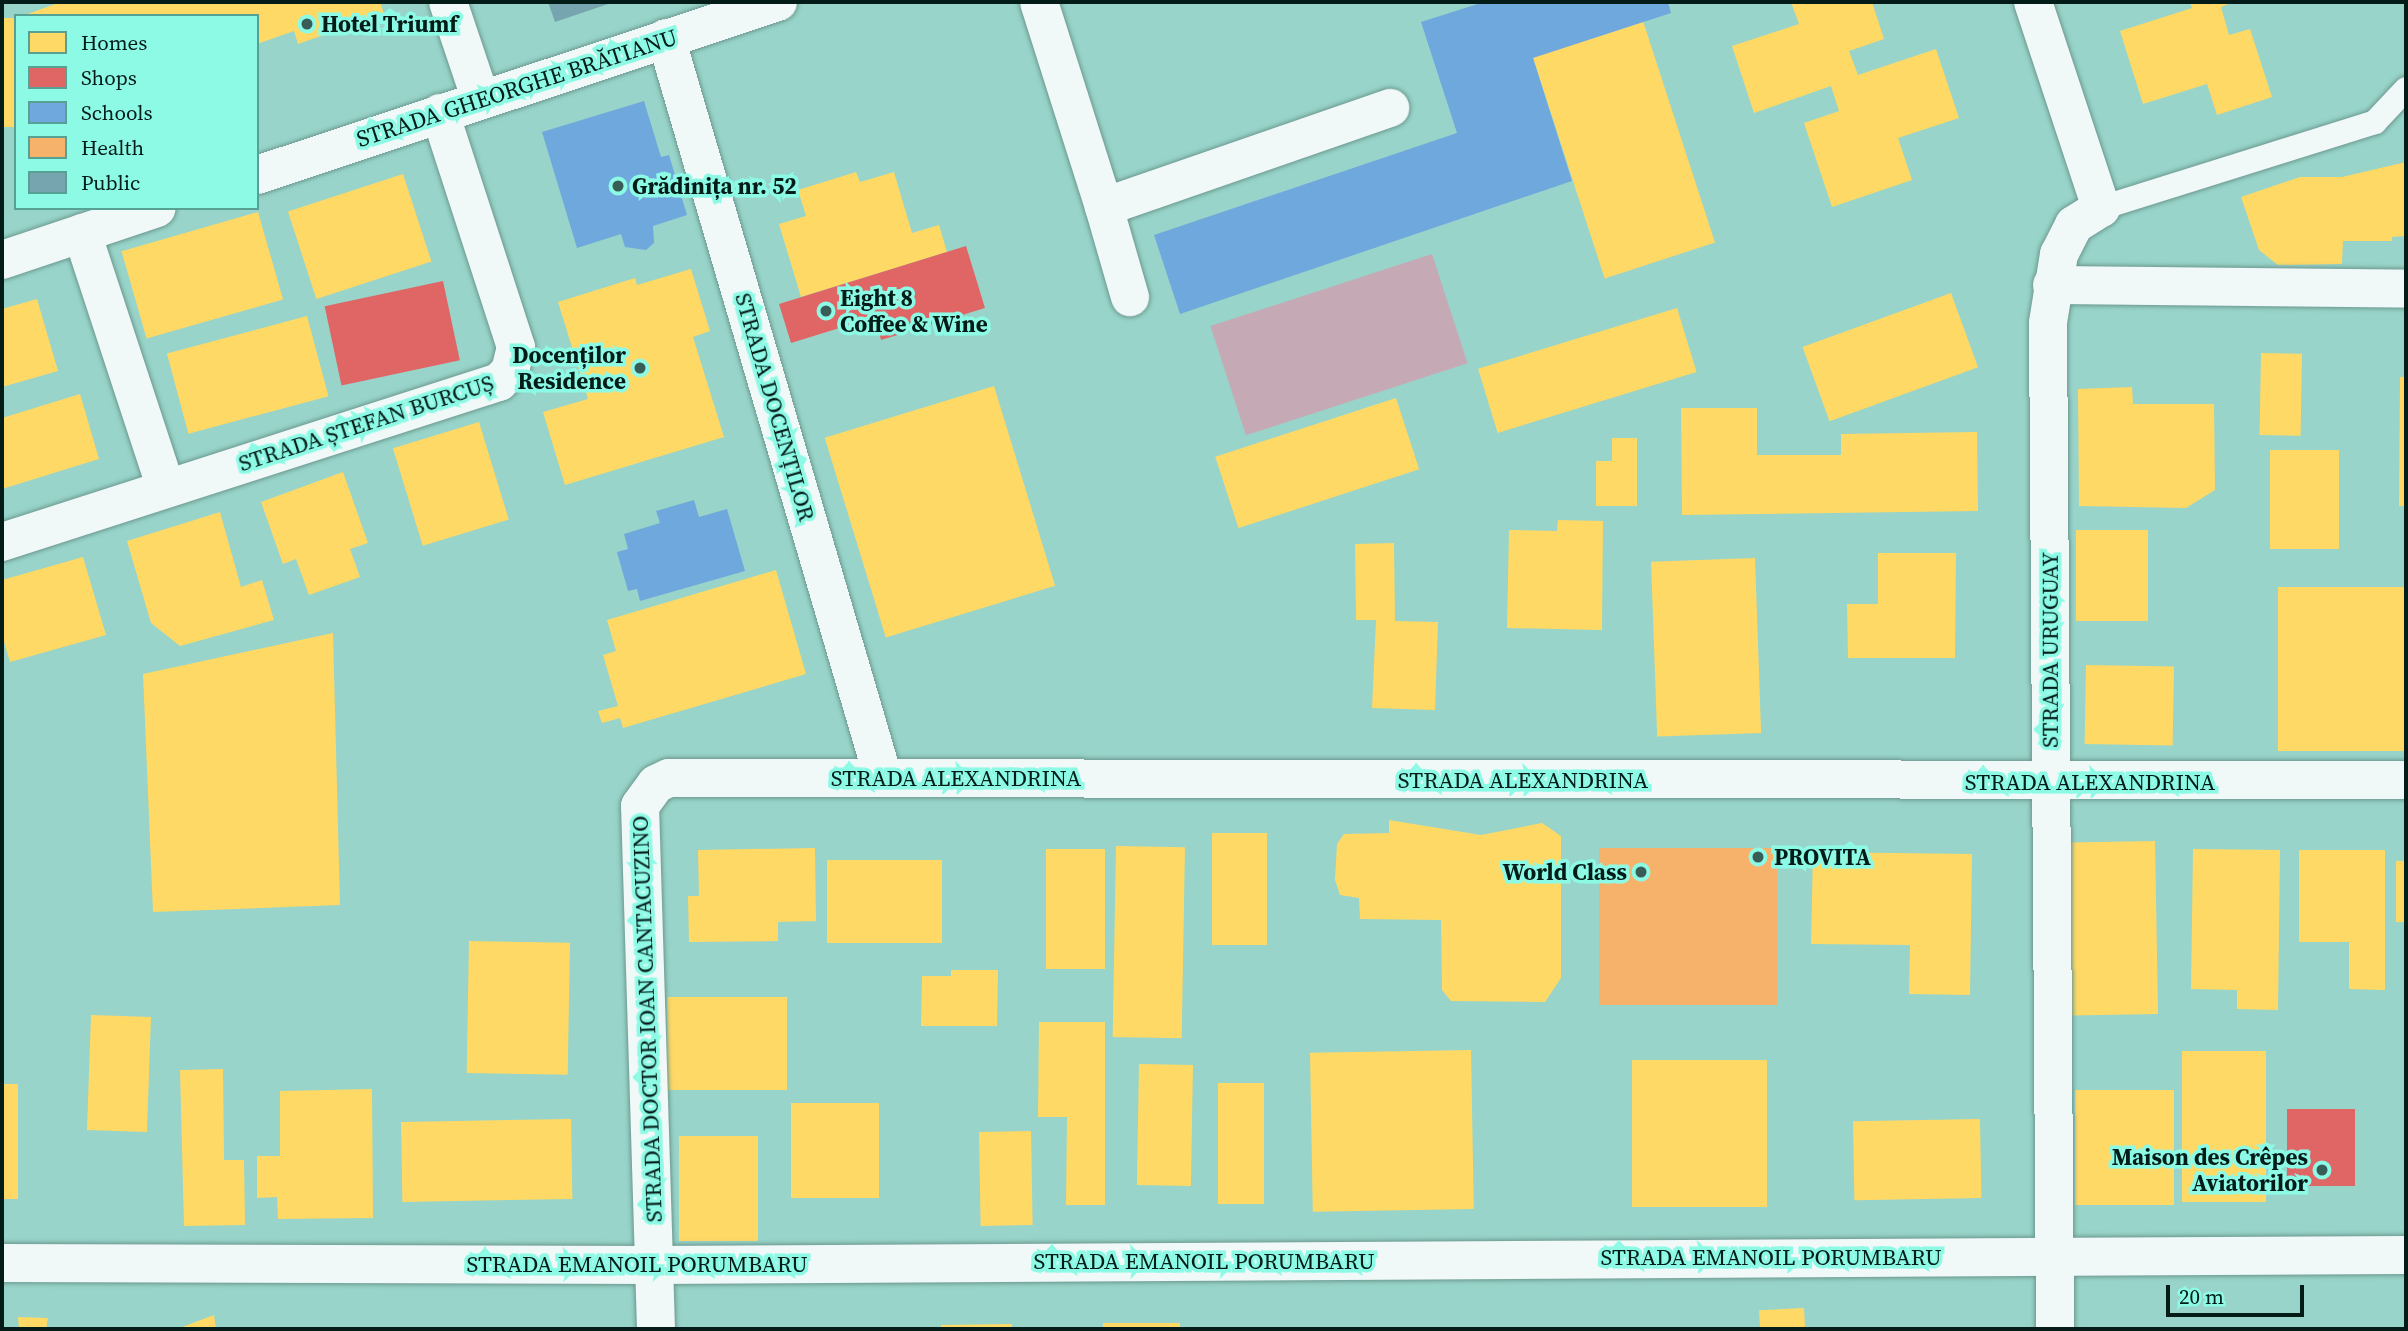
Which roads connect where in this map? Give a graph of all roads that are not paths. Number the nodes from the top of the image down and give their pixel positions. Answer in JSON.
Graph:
{"nodes":[{"id":1,"x":447,"y":2,"type":"edge"},
{"id":2,"x":778,"y":2,"type":"edge"},
{"id":3,"x":1039,"y":2,"type":"edge"},
{"id":4,"x":2033,"y":2,"type":"edge"},
{"id":5,"x":666,"y":38,"type":"junction"},
{"id":6,"x":2406,"y":89,"type":"edge"},
{"id":7,"x":481,"y":100,"type":"junction"},
{"id":8,"x":1390,"y":108,"type":"dead end"},
{"id":9,"x":440,"y":113,"type":"junction"},
{"id":10,"x":259,"y":174,"type":"edge"},
{"id":11,"x":1104,"y":206,"type":"junction"},
{"id":12,"x":2101,"y":208,"type":"junction"},
{"id":13,"x":151,"y":210,"type":"edge"},
{"id":14,"x":82,"y":233,"type":"junction"},
{"id":15,"x":2,"y":260,"type":"edge"},
{"id":16,"x":2052,"y":285,"type":"junction"},
{"id":17,"x":2406,"y":289,"type":"edge"},
{"id":18,"x":1130,"y":297,"type":"dead end"},
{"id":19,"x":166,"y":489,"type":"junction"},
{"id":20,"x":2,"y":542,"type":"edge"},
{"id":21,"x":884,"y":777,"type":"junction"},
{"id":22,"x":2406,"y":780,"type":"edge"},
{"id":23,"x":2051,"y":783,"type":"junction"},
{"id":24,"x":645,"y":794,"type":"joint"},
{"id":25,"x":2054,"y":1255,"type":"junction"},
{"id":26,"x":2406,"y":1255,"type":"edge"},
{"id":27,"x":2,"y":1263,"type":"edge"},
{"id":28,"x":654,"y":1265,"type":"junction"},
{"id":29,"x":656,"y":1329,"type":"edge"},
{"id":30,"x":2055,"y":1329,"type":"edge"}],
"edges":[{"from":1,"to":7,"type":"street"},
{"from":2,"to":5,"type":"street","name":"STRADA GHEORGHE BRĂTIANU"},
{"from":3,"to":11,"type":"street"},
{"from":4,"to":12,"type":"street"},
{"from":5,"to":7,"type":"street","name":"STRADA GHEORGHE BRĂTIANU"},
{"from":5,"to":21,"type":"street","name":"STRADA DOCENȚILOR"},
{"from":6,"to":12,"type":"lane"},
{"from":7,"to":9,"type":"street","name":"STRADA GHEORGHE BRĂTIANU"},
{"from":8,"to":11,"type":"street"},
{"from":9,"to":10,"type":"street","name":"STRADA GHEORGHE BRĂTIANU"},
{"from":9,"to":19,"type":"street","name":"STRADA ȘTEFAN BURCUȘ"},
{"from":11,"to":18,"type":"street"},
{"from":12,"to":16,"type":"street","name":"STRADA URUGUAY"},
{"from":13,"to":14,"type":"street"},
{"from":14,"to":15,"type":"street"},
{"from":14,"to":19,"type":"street"},
{"from":16,"to":17,"type":"street"},
{"from":16,"to":23,"type":"street","name":"STRADA URUGUAY"},
{"from":19,"to":20,"type":"street","name":"STRADA ȘTEFAN BURCUȘ"},
{"from":21,"to":23,"type":"street","name":"STRADA ALEXANDRINA"},
{"from":21,"to":24,"type":"street","name":"STRADA ALEXANDRINA"},
{"from":22,"to":23,"type":"street","name":"STRADA ALEXANDRINA"},
{"from":23,"to":25,"type":"street","name":"STRADA URUGUAY"},
{"from":24,"to":28,"type":"street","name":"STRADA DOCTOR IOAN CANTACUZINO"},
{"from":25,"to":26,"type":"street","name":"STRADA EMANOIL PORUMBARU"},
{"from":25,"to":28,"type":"street","name":"STRADA EMANOIL PORUMBARU"},
{"from":25,"to":30,"type":"street","name":"STRADA URUGUAY"},
{"from":27,"to":28,"type":"street","name":"STRADA EMANOIL PORUMBARU"},
{"from":28,"to":29,"type":"street","name":"STRADA DOCTOR IOAN CANTACUZINO"}]}
